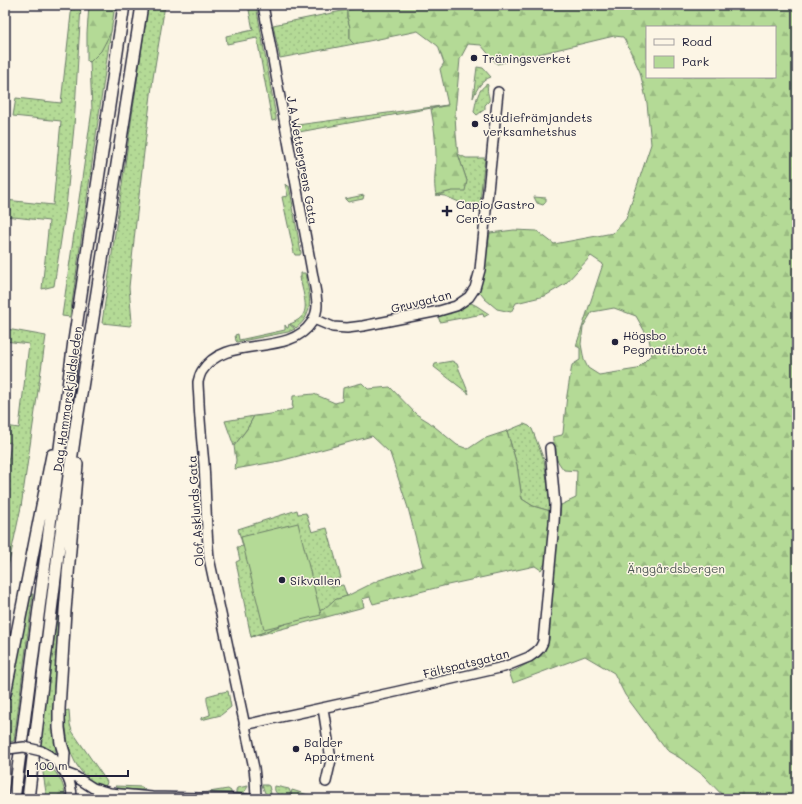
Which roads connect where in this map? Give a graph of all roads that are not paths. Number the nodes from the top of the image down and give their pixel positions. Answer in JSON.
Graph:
{"nodes":[{"id":1,"x":124,"y":5,"type":"edge"},
{"id":2,"x":142,"y":5,"type":"edge"},
{"id":3,"x":263,"y":5,"type":"edge"},
{"id":4,"x":498,"y":92,"type":"dead end"},
{"id":5,"x":314,"y":319,"type":"junction"},
{"id":6,"x":89,"y":336,"type":"junction"},
{"id":7,"x":74,"y":341,"type":"junction"},
{"id":8,"x":550,"y":448,"type":"dead end"},
{"id":9,"x":5,"y":694,"type":"edge"},
{"id":10,"x":323,"y":708,"type":"junction"},
{"id":11,"x":244,"y":725,"type":"junction"},
{"id":12,"x":6,"y":749,"type":"edge"},
{"id":13,"x":64,"y":771,"type":"junction"},
{"id":14,"x":326,"y":782,"type":"dead end"},
{"id":15,"x":254,"y":798,"type":"edge"},
{"id":16,"x":14,"y":799,"type":"edge"},
{"id":17,"x":28,"y":799,"type":"edge"},
{"id":18,"x":72,"y":799,"type":"edge"}],
"edges":[{"from":1,"to":7,"type":"main road","name":"Dag Hammarskjöldsleden"},
{"from":2,"to":6,"type":"main road","name":"Dag Hammarskjöldsleden"},
{"from":3,"to":5,"type":"street","name":"J A Wettergrens Gata"},
{"from":4,"to":5,"type":"street","name":"Gruvgatan"},
{"from":5,"to":11,"type":"street","name":"Olof Asklunds Gata"},
{"from":6,"to":13,"type":"main road"},
{"from":6,"to":17,"type":"main road","name":"Dag Hammarskjöldsleden"},
{"from":7,"to":9,"type":"main road"},
{"from":7,"to":16,"type":"main road","name":"Dag Hammarskjöldsleden"},
{"from":8,"to":10,"type":"street","name":"Fältspatsgatan"},
{"from":10,"to":11,"type":"street","name":"Fältspatsgatan"},
{"from":10,"to":14,"type":"street"},
{"from":11,"to":15,"type":"street","name":"Olof Asklunds Gata"},
{"from":12,"to":13,"type":"street","bridge":true},
{"from":13,"to":15,"type":"street"},
{"from":13,"to":18,"type":"street"}]}
